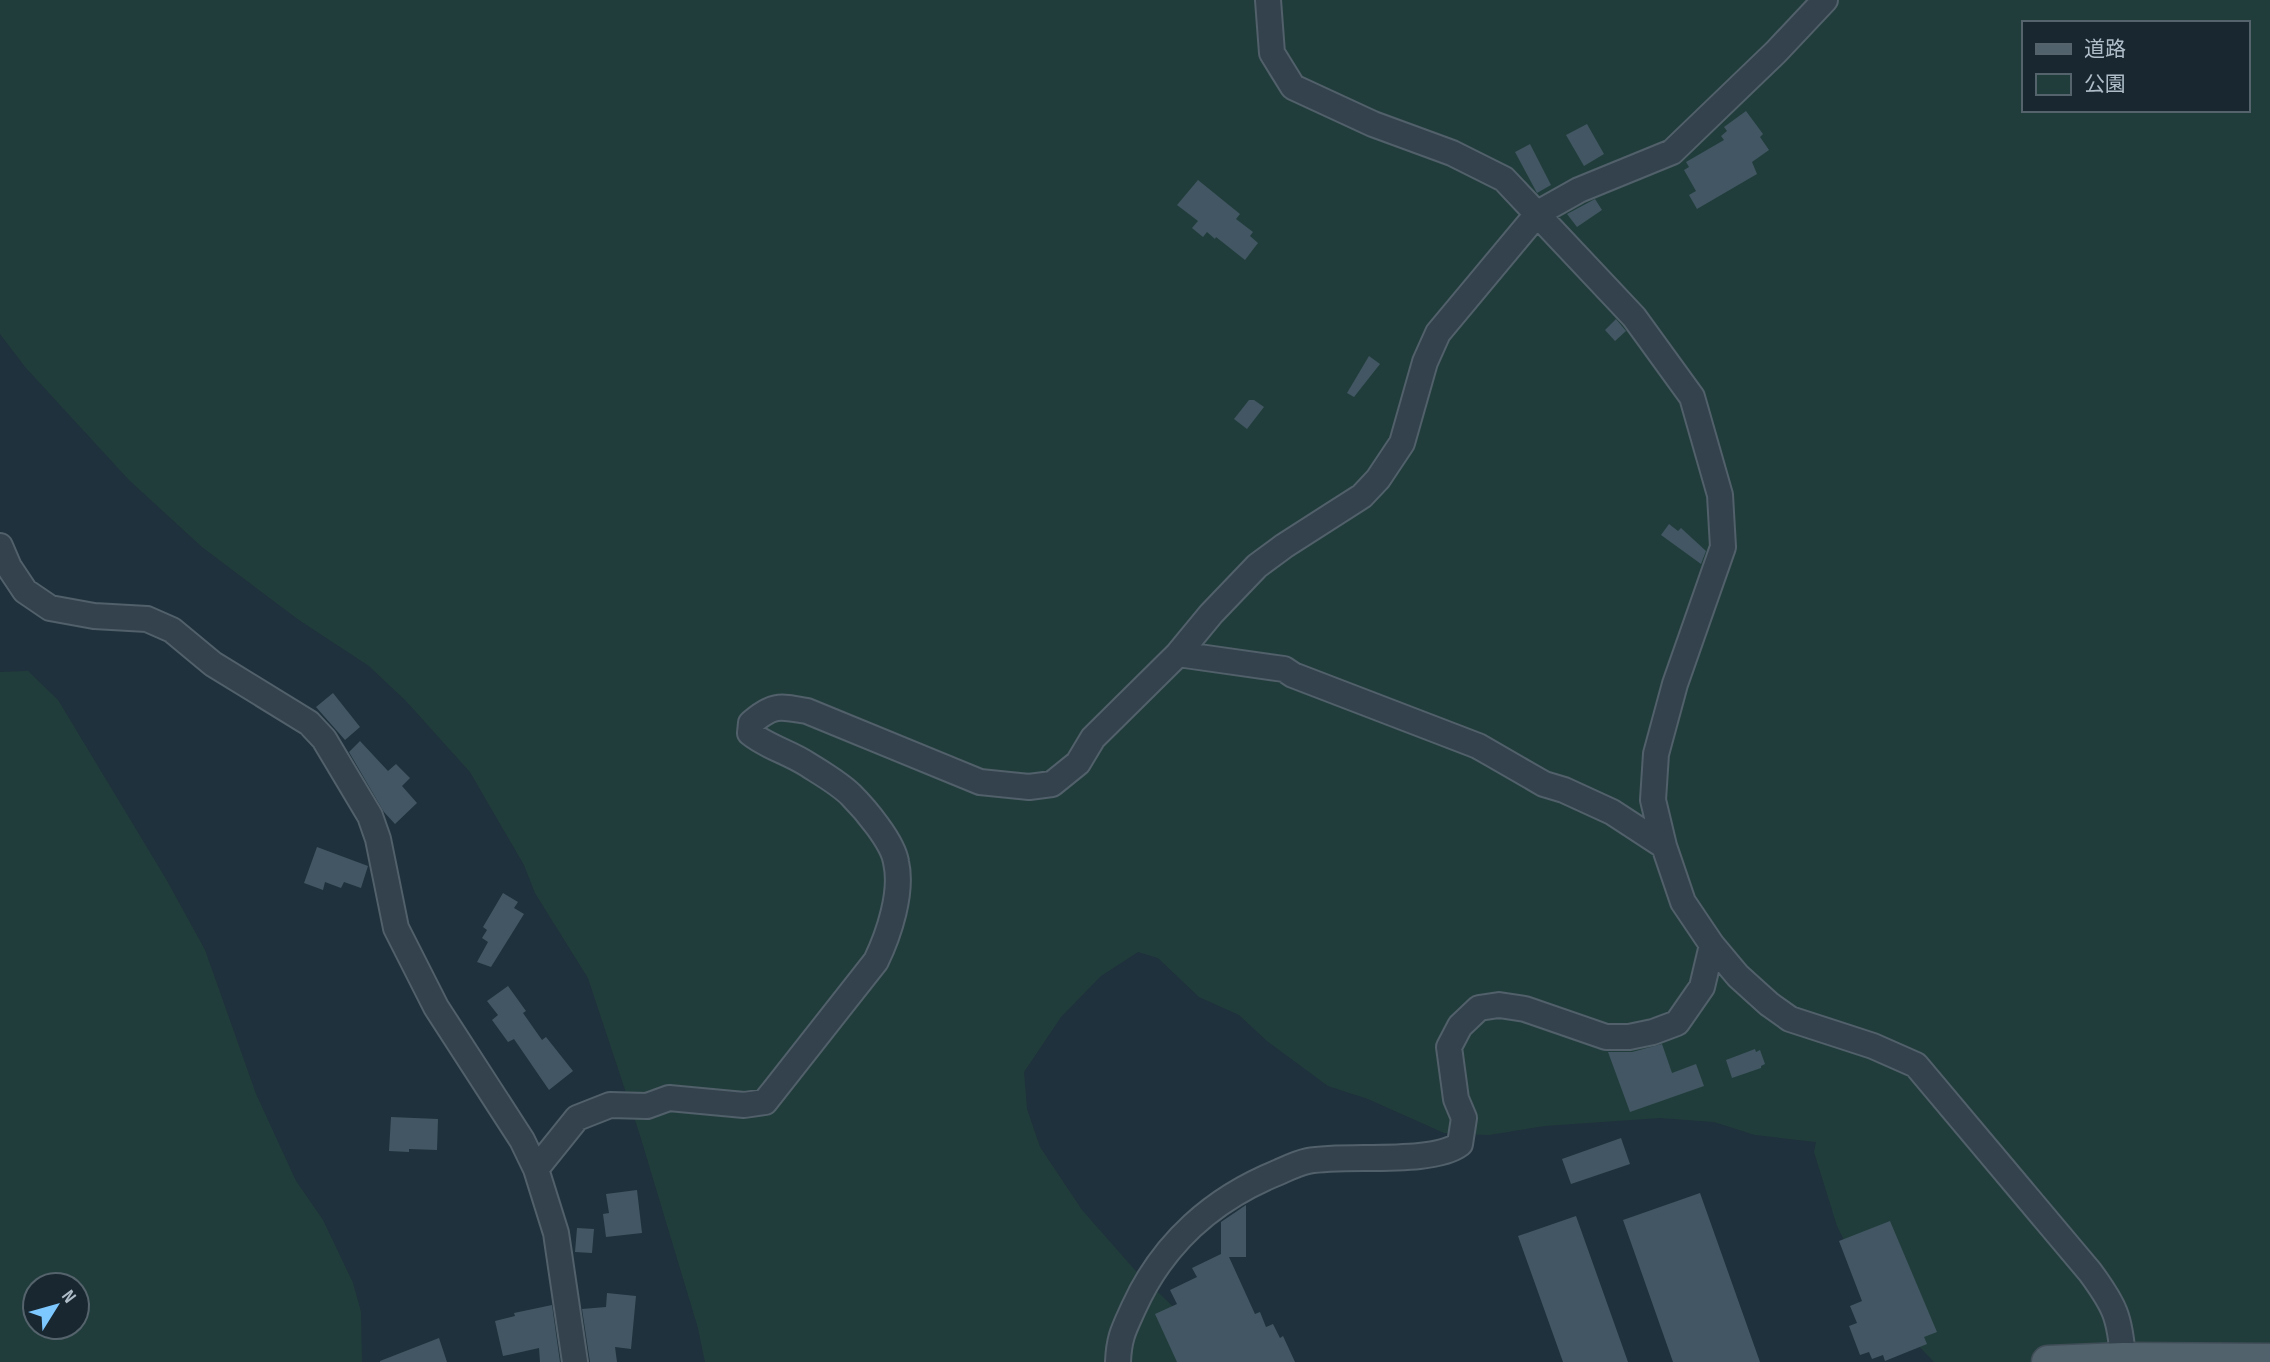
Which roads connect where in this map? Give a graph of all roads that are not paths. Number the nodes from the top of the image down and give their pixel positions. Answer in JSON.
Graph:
{"nodes":[{"id":1,"x":1268,"y":0,"type":"edge"},
{"id":2,"x":1825,"y":0,"type":"edge"},
{"id":3,"x":1538,"y":213,"type":"junction"},
{"id":4,"x":0,"y":546,"type":"edge"},
{"id":5,"x":1178,"y":654,"type":"junction"},
{"id":6,"x":1664,"y":846,"type":"junction"},
{"id":7,"x":1712,"y":945,"type":"junction"},
{"id":8,"x":536,"y":1169,"type":"junction"},
{"id":9,"x":2123,"y":1359,"type":"junction"},
{"id":10,"x":2260,"y":1361,"type":"edge"},
{"id":11,"x":575,"y":1362,"type":"edge"},
{"id":12,"x":1118,"y":1362,"type":"edge"},
{"id":13,"x":2048,"y":1362,"type":"edge"}],
"edges":[{"from":1,"to":3,"type":"street"},
{"from":2,"to":3,"type":"street"},
{"from":3,"to":5,"type":"street"},
{"from":3,"to":6,"type":"street"},
{"from":4,"to":8,"type":"street"},
{"from":5,"to":6,"type":"street"},
{"from":5,"to":8,"type":"street"},
{"from":6,"to":7,"type":"street"},
{"from":7,"to":9,"type":"street"},
{"from":7,"to":12,"type":"street"},
{"from":8,"to":11,"type":"street"},
{"from":9,"to":10,"type":"main road"},
{"from":9,"to":13,"type":"main road"}]}
